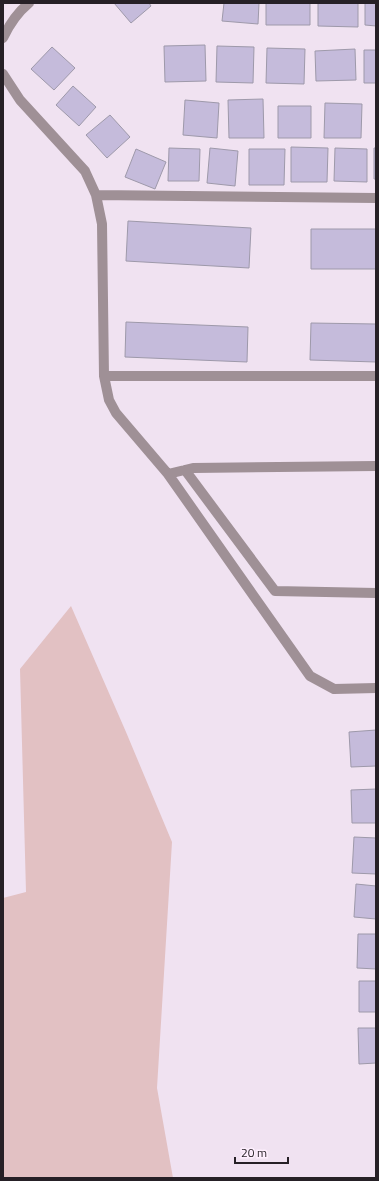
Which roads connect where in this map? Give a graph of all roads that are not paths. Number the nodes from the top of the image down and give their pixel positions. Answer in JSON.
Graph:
{"nodes":[{"id":1,"x":29,"y":3,"type":"edge"},
{"id":2,"x":3,"y":38,"type":"edge"},
{"id":3,"x":3,"y":74,"type":"edge"},
{"id":4,"x":96,"y":196,"type":"junction"},
{"id":5,"x":376,"y":198,"type":"edge"},
{"id":6,"x":104,"y":376,"type":"junction"},
{"id":7,"x":376,"y":376,"type":"edge"},
{"id":8,"x":376,"y":466,"type":"edge"},
{"id":9,"x":185,"y":470,"type":"junction"},
{"id":10,"x":168,"y":474,"type":"junction"},
{"id":11,"x":376,"y":593,"type":"edge"},
{"id":12,"x":376,"y":688,"type":"edge"}],
"edges":[{"from":1,"to":2,"type":"street"},
{"from":3,"to":4,"type":"street"},
{"from":4,"to":5,"type":"street"},
{"from":4,"to":6,"type":"street"},
{"from":6,"to":7,"type":"street"},
{"from":6,"to":10,"type":"street"},
{"from":8,"to":9,"type":"street"},
{"from":9,"to":10,"type":"street"},
{"from":9,"to":11,"type":"street"},
{"from":10,"to":12,"type":"street"}]}
